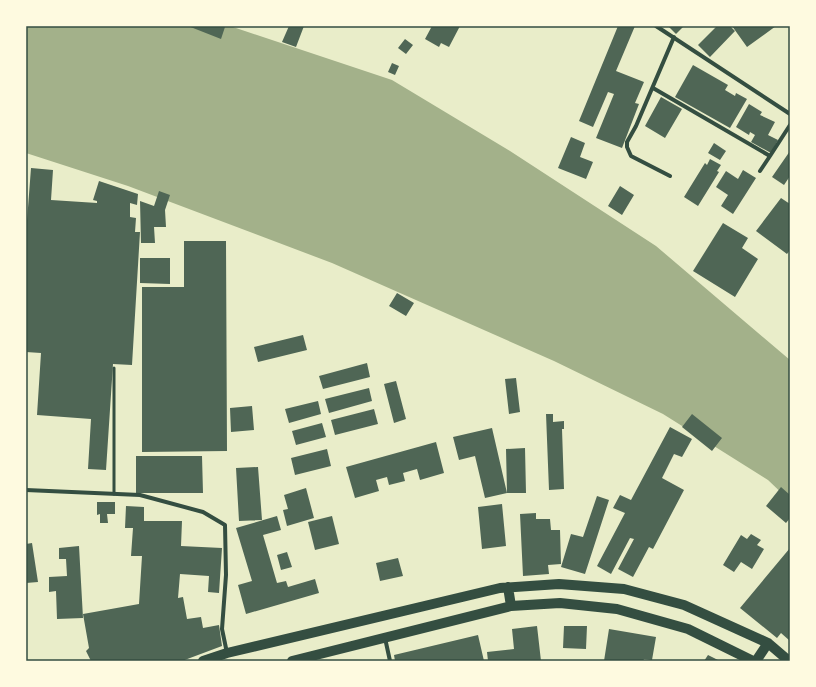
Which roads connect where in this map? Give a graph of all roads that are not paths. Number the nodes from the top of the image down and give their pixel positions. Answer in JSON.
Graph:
{"nodes":[{"id":1,"x":656,"y":26,"type":"edge"},
{"id":2,"x":674,"y":37,"type":"junction"},
{"id":3,"x":653,"y":88,"type":"junction"},
{"id":4,"x":790,"y":114,"type":"edge"},
{"id":5,"x":790,"y":125,"type":"edge"},
{"id":6,"x":770,"y":156,"type":"junction"},
{"id":7,"x":760,"y":171,"type":"dead end"},
{"id":8,"x":670,"y":176,"type":"dead end"},
{"id":9,"x":114,"y":368,"type":"dead end"},
{"id":10,"x":26,"y":490,"type":"edge"},
{"id":11,"x":114,"y":494,"type":"junction"},
{"id":12,"x":508,"y":587,"type":"junction"},
{"id":13,"x":511,"y":606,"type":"junction"},
{"id":14,"x":385,"y":638,"type":"junction"},
{"id":15,"x":768,"y":644,"type":"junction"},
{"id":16,"x":228,"y":657,"type":"edge"},
{"id":17,"x":203,"y":661,"type":"edge"},
{"id":18,"x":292,"y":661,"type":"edge"},
{"id":19,"x":390,"y":661,"type":"edge"},
{"id":20,"x":754,"y":661,"type":"edge"},
{"id":21,"x":789,"y":661,"type":"edge"}],
"edges":[{"from":1,"to":2,"type":"street"},
{"from":2,"to":3,"type":"street"},
{"from":2,"to":4,"type":"street"},
{"from":3,"to":6,"type":"street"},
{"from":3,"to":8,"type":"street"},
{"from":5,"to":6,"type":"street"},
{"from":6,"to":7,"type":"street"},
{"from":9,"to":11,"type":"lane"},
{"from":10,"to":11,"type":"street"},
{"from":11,"to":16,"type":"street"},
{"from":12,"to":13,"type":"main road"},
{"from":12,"to":15,"type":"main road"},
{"from":12,"to":16,"type":"main road"},
{"from":13,"to":14,"type":"main road"},
{"from":13,"to":20,"type":"main road"},
{"from":14,"to":18,"type":"main road"},
{"from":14,"to":19,"type":"street"},
{"from":15,"to":20,"type":"main road"},
{"from":15,"to":21,"type":"main road"},
{"from":16,"to":17,"type":"main road"}]}
